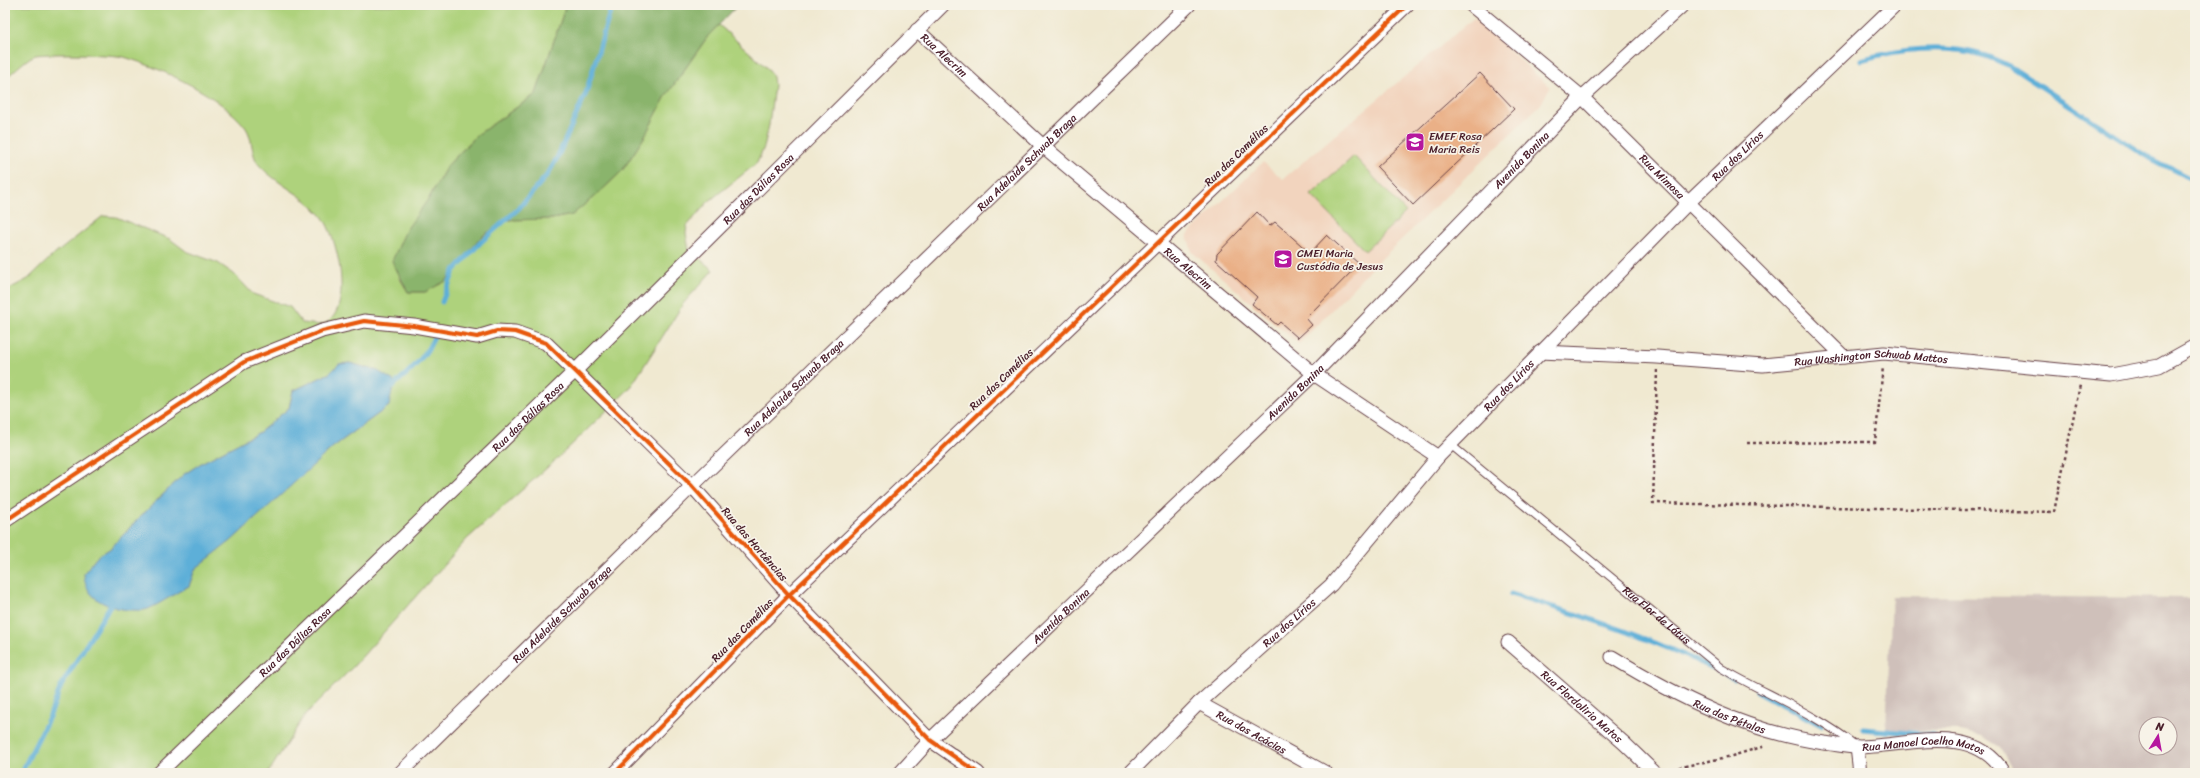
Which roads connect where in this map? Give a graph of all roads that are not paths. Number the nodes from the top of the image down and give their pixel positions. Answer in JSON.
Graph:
{"nodes":[{"id":1,"x":943,"y":5,"type":"edge"},
{"id":2,"x":1190,"y":5,"type":"edge"},
{"id":3,"x":1407,"y":5,"type":"edge"},
{"id":4,"x":1471,"y":5,"type":"edge"},
{"id":5,"x":1683,"y":5,"type":"edge"},
{"id":6,"x":1895,"y":5,"type":"edge"},
{"id":7,"x":917,"y":30,"type":"junction"},
{"id":8,"x":1582,"y":97,"type":"junction"},
{"id":9,"x":1043,"y":146,"type":"junction"},
{"id":10,"x":1688,"y":203,"type":"junction"},
{"id":11,"x":1158,"y":242,"type":"junction"},
{"id":12,"x":2195,"y":346,"type":"edge"},
{"id":13,"x":1540,"y":352,"type":"junction"},
{"id":14,"x":1844,"y":357,"type":"junction"},
{"id":15,"x":575,"y":371,"type":"junction"},
{"id":16,"x":1314,"y":374,"type":"junction"},
{"id":17,"x":1451,"y":444,"type":"junction"},
{"id":18,"x":1438,"y":457,"type":"junction"},
{"id":19,"x":692,"y":486,"type":"junction"},
{"id":20,"x":5,"y":521,"type":"edge"},
{"id":21,"x":789,"y":595,"type":"junction"},
{"id":22,"x":1508,"y":642,"type":"dead end"},
{"id":23,"x":1612,"y":657,"type":"dead end"},
{"id":24,"x":1199,"y":703,"type":"junction"},
{"id":25,"x":930,"y":740,"type":"junction"},
{"id":26,"x":1857,"y":747,"type":"junction"},
{"id":27,"x":1658,"y":772,"type":"edge"},
{"id":28,"x":159,"y":773,"type":"edge"},
{"id":29,"x":400,"y":773,"type":"edge"},
{"id":30,"x":615,"y":773,"type":"edge"},
{"id":31,"x":900,"y":773,"type":"edge"},
{"id":32,"x":978,"y":773,"type":"edge"},
{"id":33,"x":1130,"y":773,"type":"edge"},
{"id":34,"x":1326,"y":773,"type":"edge"},
{"id":35,"x":1860,"y":773,"type":"edge"},
{"id":36,"x":2004,"y":773,"type":"edge"}],
"edges":[{"from":1,"to":7,"type":"street","name":"Rua das Dálias Rosa"},
{"from":2,"to":9,"type":"street","name":"Rua Adelaide Schwab Braga"},
{"from":3,"to":11,"type":"street","name":"Rua das Camélias"},
{"from":4,"to":8,"type":"street","name":"Rua Mimosa"},
{"from":5,"to":8,"type":"street","name":"Avenida Bonina"},
{"from":6,"to":10,"type":"street","name":"Rua dos Lírios"},
{"from":7,"to":9,"type":"street","name":"Rua Alecrim"},
{"from":7,"to":15,"type":"street","name":"Rua das Dálias Rosa"},
{"from":8,"to":10,"type":"street","name":"Rua Mimosa"},
{"from":8,"to":16,"type":"street","name":"Avenida Bonina"},
{"from":9,"to":11,"type":"street","name":"Rua Alecrim"},
{"from":9,"to":19,"type":"street","name":"Rua Adelaide Schwab Braga"},
{"from":10,"to":13,"type":"street","name":"Rua dos Lírios"},
{"from":10,"to":14,"type":"street","name":"Rua Mimosa"},
{"from":11,"to":16,"type":"street","name":"Rua Alecrim"},
{"from":11,"to":21,"type":"street","name":"Rua das Camélias"},
{"from":12,"to":14,"type":"street","name":"Rua Washington Schwab Mattos"},
{"from":13,"to":14,"type":"street","name":"Rua Washington Schwab Mattos"},
{"from":13,"to":17,"type":"street","name":"Rua dos Lírios"},
{"from":15,"to":19,"type":"street","name":"Rua das Hortências"},
{"from":15,"to":20,"type":"street","name":"Rua das Hortências"},
{"from":15,"to":28,"type":"street","name":"Rua das Dálias Rosa"},
{"from":16,"to":18,"type":"street","name":"Rua Alecrim"},
{"from":16,"to":25,"type":"street","name":"Avenida Bonina"},
{"from":17,"to":18,"type":"street","name":"Rua dos Lírios"},
{"from":17,"to":26,"type":"lane","name":"Rua Flor de Lótus"},
{"from":18,"to":24,"type":"street","name":"Rua dos Lírios"},
{"from":19,"to":21,"type":"street","name":"Rua das Hortências"},
{"from":19,"to":29,"type":"street","name":"Rua Adelaide Schwab Braga"},
{"from":21,"to":25,"type":"street","name":"Rua das Hortências"},
{"from":21,"to":30,"type":"street","name":"Rua das Camélias"},
{"from":22,"to":27,"type":"street","name":"Rua Flordolirio Matos"},
{"from":23,"to":26,"type":"street","name":"Rua das Pétalas"},
{"from":24,"to":33,"type":"street","name":"Rua dos Lírios"},
{"from":24,"to":34,"type":"street","name":"Rua das Acácias"},
{"from":25,"to":31,"type":"street","name":"Avenida Bonina"},
{"from":25,"to":32,"type":"street","name":"Rua das Hortências"},
{"from":26,"to":35,"type":"street"},
{"from":26,"to":36,"type":"street","name":"Rua Manoel Coelho Matos"}]}
